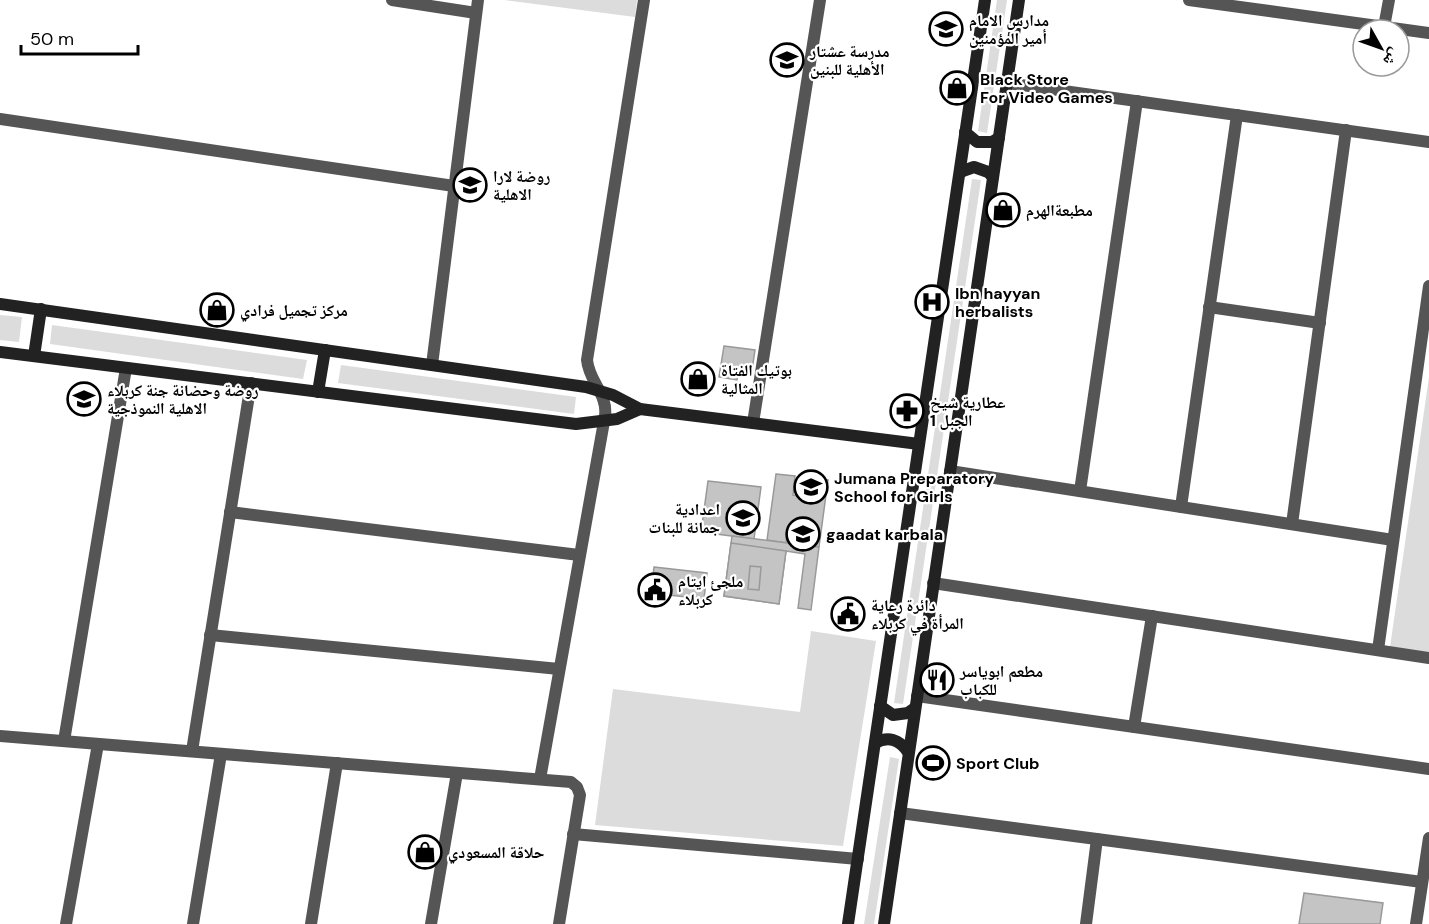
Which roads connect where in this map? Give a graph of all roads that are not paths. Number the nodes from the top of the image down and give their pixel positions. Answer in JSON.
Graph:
{"nodes":[{"id":1,"x":392,"y":0,"type":"edge"},
{"id":2,"x":478,"y":0,"type":"edge"},
{"id":3,"x":644,"y":0,"type":"edge"},
{"id":4,"x":820,"y":0,"type":"edge"},
{"id":5,"x":985,"y":0,"type":"edge"},
{"id":6,"x":1019,"y":0,"type":"edge"},
{"id":7,"x":1189,"y":0,"type":"edge"},
{"id":8,"x":1389,"y":0,"type":"edge"},
{"id":9,"x":476,"y":13,"type":"junction"},
{"id":10,"x":1386,"y":18,"type":"edge"},
{"id":11,"x":1351,"y":22,"type":"edge"},
{"id":12,"x":1411,"y":31,"type":"edge"},
{"id":13,"x":1429,"y":33,"type":"edge"},
{"id":14,"x":1007,"y":84,"type":"junction"},
{"id":15,"x":1137,"y":101,"type":"junction"},
{"id":16,"x":1237,"y":115,"type":"junction"},
{"id":17,"x":0,"y":119,"type":"edge"},
{"id":18,"x":1346,"y":130,"type":"junction"},
{"id":19,"x":965,"y":132,"type":"junction"},
{"id":20,"x":999,"y":138,"type":"junction"},
{"id":21,"x":1429,"y":142,"type":"edge"},
{"id":22,"x":960,"y":172,"type":"junction"},
{"id":23,"x":993,"y":177,"type":"junction"},
{"id":24,"x":454,"y":186,"type":"junction"},
{"id":25,"x":1429,"y":286,"type":"edge"},
{"id":26,"x":1428,"y":299,"type":"edge"},
{"id":27,"x":0,"y":304,"type":"edge"},
{"id":28,"x":1209,"y":307,"type":"junction"},
{"id":29,"x":40,"y":309,"type":"junction"},
{"id":30,"x":1320,"y":323,"type":"junction"},
{"id":31,"x":325,"y":350,"type":"junction"},
{"id":32,"x":0,"y":352,"type":"edge"},
{"id":33,"x":34,"y":356,"type":"junction"},
{"id":34,"x":432,"y":365,"type":"junction"},
{"id":35,"x":126,"y":368,"type":"junction"},
{"id":36,"x":251,"y":383,"type":"junction"},
{"id":37,"x":600,"y":391,"type":"junction"},
{"id":38,"x":318,"y":392,"type":"junction"},
{"id":39,"x":640,"y":409,"type":"junction"},
{"id":40,"x":604,"y":422,"type":"junction"},
{"id":41,"x":753,"y":423,"type":"junction"},
{"id":42,"x":919,"y":444,"type":"junction"},
{"id":43,"x":950,"y":471,"type":"junction"},
{"id":44,"x":1080,"y":491,"type":"junction"},
{"id":45,"x":1180,"y":507,"type":"junction"},
{"id":46,"x":230,"y":512,"type":"junction"},
{"id":47,"x":1292,"y":524,"type":"junction"},
{"id":48,"x":1393,"y":540,"type":"junction"},
{"id":49,"x":579,"y":555,"type":"junction"},
{"id":50,"x":933,"y":584,"type":"junction"},
{"id":51,"x":1152,"y":616,"type":"junction"},
{"id":52,"x":210,"y":635,"type":"junction"},
{"id":53,"x":1378,"y":651,"type":"junction"},
{"id":54,"x":1429,"y":658,"type":"edge"},
{"id":55,"x":560,"y":669,"type":"junction"},
{"id":56,"x":916,"y":702,"type":"junction"},
{"id":57,"x":880,"y":706,"type":"junction"},
{"id":58,"x":1134,"y":727,"type":"junction"},
{"id":59,"x":0,"y":736,"type":"edge"},
{"id":60,"x":64,"y":741,"type":"junction"},
{"id":61,"x":875,"y":743,"type":"junction"},
{"id":62,"x":98,"y":744,"type":"junction"},
{"id":63,"x":192,"y":751,"type":"junction"},
{"id":64,"x":908,"y":752,"type":"junction"},
{"id":65,"x":221,"y":753,"type":"junction"},
{"id":66,"x":337,"y":763,"type":"junction"},
{"id":67,"x":1429,"y":769,"type":"edge"},
{"id":68,"x":457,"y":772,"type":"junction"},
{"id":69,"x":540,"y":779,"type":"junction"},
{"id":70,"x":900,"y":813,"type":"junction"},
{"id":71,"x":573,"y":834,"type":"junction"},
{"id":72,"x":1429,"y":838,"type":"edge"},
{"id":73,"x":1097,"y":839,"type":"junction"},
{"id":74,"x":858,"y":859,"type":"junction"},
{"id":75,"x":1422,"y":882,"type":"junction"},
{"id":76,"x":66,"y":924,"type":"edge"},
{"id":77,"x":194,"y":924,"type":"edge"},
{"id":78,"x":312,"y":924,"type":"edge"},
{"id":79,"x":431,"y":924,"type":"edge"},
{"id":80,"x":559,"y":924,"type":"edge"},
{"id":81,"x":848,"y":924,"type":"edge"},
{"id":82,"x":884,"y":924,"type":"edge"},
{"id":83,"x":1086,"y":924,"type":"edge"},
{"id":84,"x":1416,"y":924,"type":"edge"}],
"edges":[{"from":1,"to":9,"type":"street"},
{"from":2,"to":9,"type":"street"},
{"from":3,"to":37,"type":"street"},
{"from":4,"to":41,"type":"street"},
{"from":5,"to":19,"type":"main road"},
{"from":6,"to":14,"type":"main road"},
{"from":7,"to":11,"type":"street"},
{"from":8,"to":10,"type":"street"},
{"from":9,"to":24,"type":"street"},
{"from":12,"to":13,"type":"street"},
{"from":14,"to":15,"type":"street"},
{"from":14,"to":20,"type":"main road"},
{"from":15,"to":16,"type":"street"},
{"from":15,"to":44,"type":"street"},
{"from":16,"to":18,"type":"street"},
{"from":16,"to":28,"type":"street"},
{"from":17,"to":24,"type":"street"},
{"from":18,"to":21,"type":"street"},
{"from":18,"to":30,"type":"street"},
{"from":19,"to":20,"type":"main road"},
{"from":19,"to":22,"type":"main road"},
{"from":20,"to":23,"type":"main road"},
{"from":22,"to":23,"type":"main road"},
{"from":22,"to":42,"type":"main road"},
{"from":23,"to":43,"type":"main road"},
{"from":24,"to":34,"type":"street"},
{"from":25,"to":26,"type":"street"},
{"from":26,"to":48,"type":"street"},
{"from":27,"to":29,"type":"main road"},
{"from":28,"to":30,"type":"street"},
{"from":28,"to":45,"type":"street"},
{"from":29,"to":31,"type":"main road"},
{"from":29,"to":33,"type":"main road"},
{"from":30,"to":47,"type":"street"},
{"from":31,"to":34,"type":"main road"},
{"from":31,"to":38,"type":"main road"},
{"from":32,"to":33,"type":"main road"},
{"from":33,"to":35,"type":"main road"},
{"from":34,"to":37,"type":"main road"},
{"from":35,"to":36,"type":"main road"},
{"from":35,"to":60,"type":"street"},
{"from":36,"to":38,"type":"main road"},
{"from":36,"to":46,"type":"street"},
{"from":37,"to":39,"type":"main road"},
{"from":37,"to":40,"type":"street"},
{"from":38,"to":40,"type":"main road"},
{"from":39,"to":40,"type":"main road"},
{"from":39,"to":41,"type":"main road"},
{"from":40,"to":49,"type":"street"},
{"from":41,"to":42,"type":"main road"},
{"from":42,"to":57,"type":"main road"},
{"from":43,"to":44,"type":"street"},
{"from":43,"to":50,"type":"main road"},
{"from":44,"to":45,"type":"street"},
{"from":45,"to":47,"type":"street"},
{"from":46,"to":49,"type":"street"},
{"from":46,"to":52,"type":"street"},
{"from":47,"to":48,"type":"street"},
{"from":48,"to":53,"type":"street"},
{"from":49,"to":55,"type":"street"},
{"from":50,"to":51,"type":"street"},
{"from":50,"to":56,"type":"main road"},
{"from":51,"to":53,"type":"street"},
{"from":51,"to":58,"type":"street"},
{"from":52,"to":55,"type":"street"},
{"from":52,"to":63,"type":"street"},
{"from":53,"to":54,"type":"street"},
{"from":55,"to":69,"type":"street"},
{"from":56,"to":57,"type":"main road"},
{"from":56,"to":58,"type":"street"},
{"from":56,"to":64,"type":"main road"},
{"from":57,"to":61,"type":"main road"},
{"from":58,"to":67,"type":"street"},
{"from":59,"to":60,"type":"street"},
{"from":60,"to":62,"type":"street"},
{"from":61,"to":64,"type":"main road"},
{"from":61,"to":74,"type":"main road"},
{"from":62,"to":63,"type":"street"},
{"from":62,"to":76,"type":"street"},
{"from":63,"to":65,"type":"street"},
{"from":64,"to":70,"type":"main road"},
{"from":65,"to":66,"type":"street"},
{"from":65,"to":77,"type":"street"},
{"from":66,"to":68,"type":"street"},
{"from":66,"to":78,"type":"street"},
{"from":68,"to":69,"type":"street"},
{"from":68,"to":79,"type":"street"},
{"from":69,"to":71,"type":"street"},
{"from":70,"to":73,"type":"street"},
{"from":70,"to":82,"type":"main road"},
{"from":71,"to":74,"type":"street"},
{"from":71,"to":80,"type":"street"},
{"from":72,"to":75,"type":"street"},
{"from":73,"to":75,"type":"street"},
{"from":73,"to":83,"type":"street"},
{"from":74,"to":81,"type":"main road"},
{"from":75,"to":84,"type":"street"}]}
